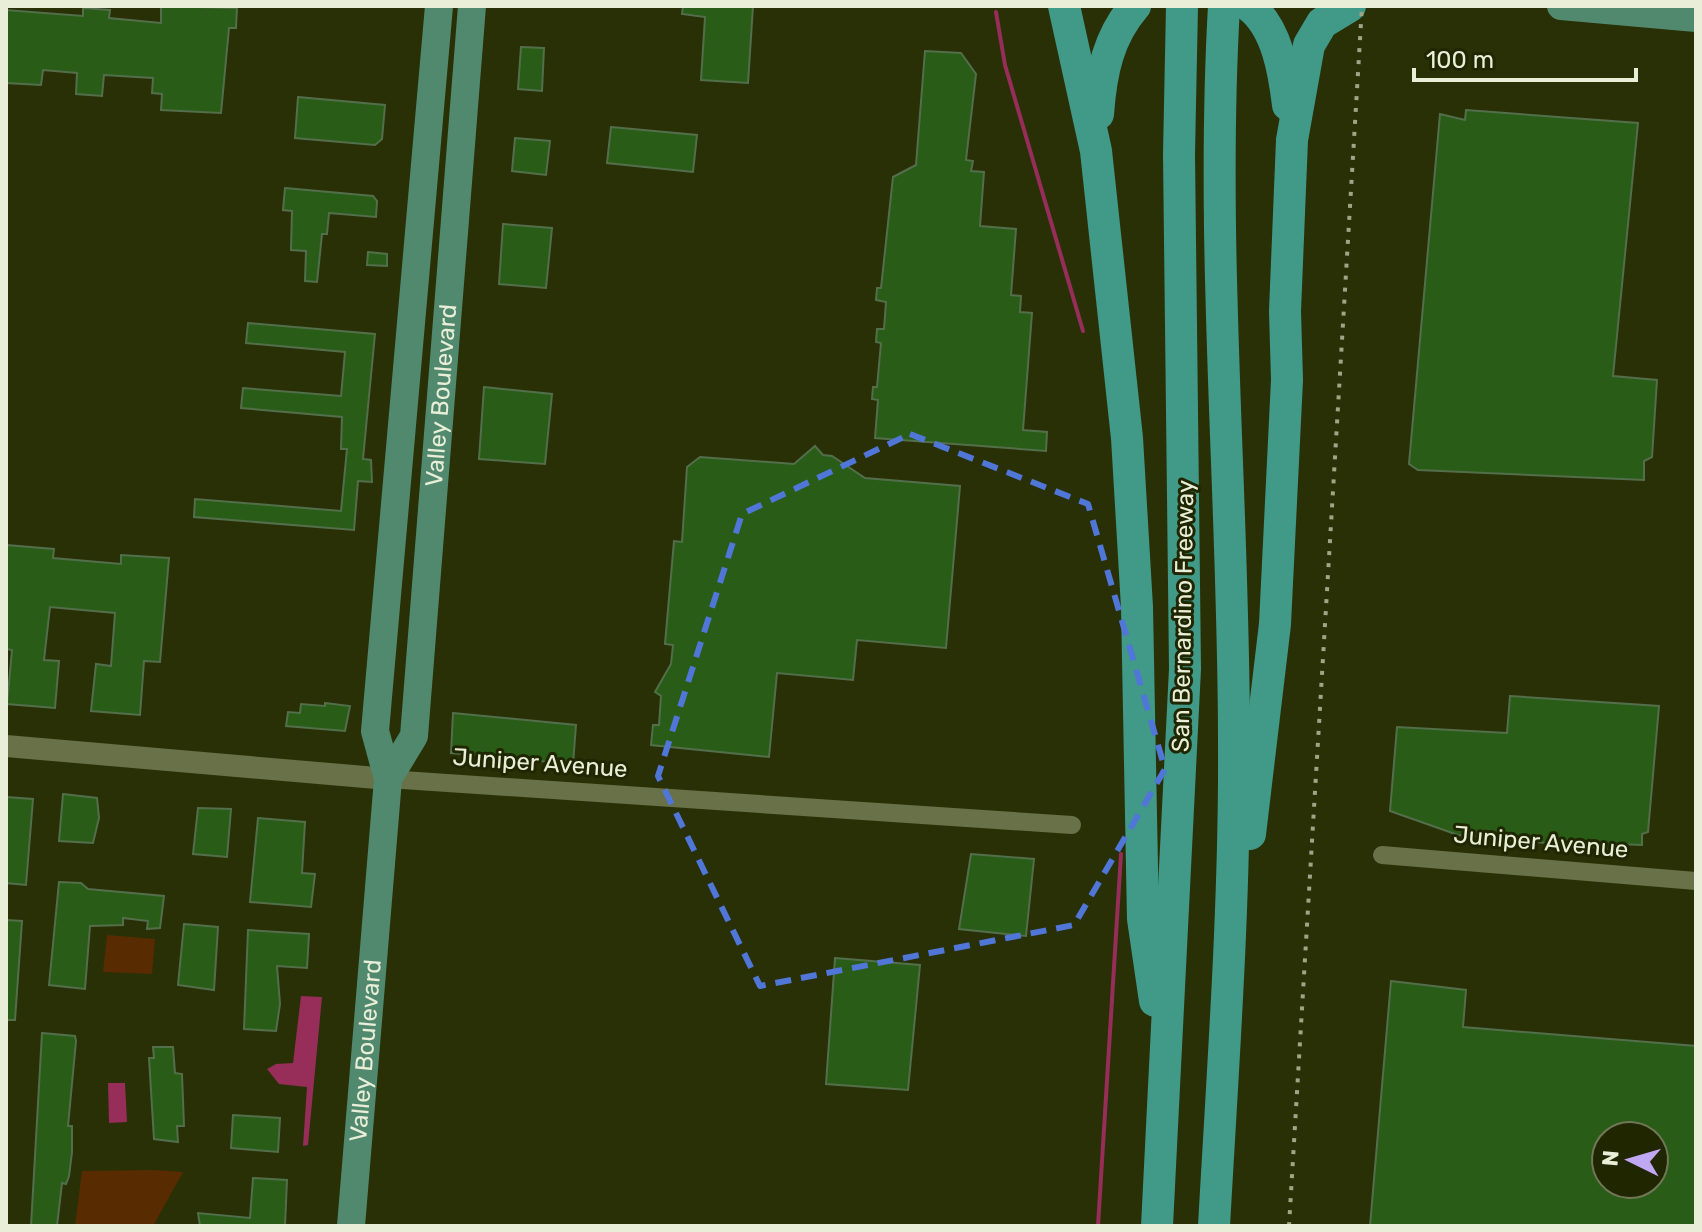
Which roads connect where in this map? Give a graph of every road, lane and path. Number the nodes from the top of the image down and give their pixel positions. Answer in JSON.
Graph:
{"nodes":[{"id":1,"x":439,"y":6,"type":"edge"},
{"id":2,"x":472,"y":6,"type":"edge"},
{"id":3,"x":1064,"y":6,"type":"edge"},
{"id":4,"x":1182,"y":6,"type":"edge"},
{"id":5,"x":1224,"y":6,"type":"edge"},
{"id":6,"x":1249,"y":6,"type":"edge"},
{"id":7,"x":1561,"y":6,"type":"edge"},
{"id":8,"x":1344,"y":8,"type":"edge"},
{"id":9,"x":1127,"y":17,"type":"edge"},
{"id":10,"x":1696,"y":18,"type":"edge"},
{"id":11,"x":1292,"y":140,"type":"junction"},
{"id":12,"x":1096,"y":151,"type":"junction"},
{"id":13,"x":6,"y":746,"type":"edge"},
{"id":14,"x":388,"y":779,"type":"junction"},
{"id":15,"x":1072,"y":825,"type":"dead end"},
{"id":16,"x":1382,"y":855,"type":"dead end"},
{"id":17,"x":1696,"y":881,"type":"edge"},
{"id":18,"x":1230,"y":940,"type":"junction"},
{"id":19,"x":1165,"y":1072,"type":"junction"},
{"id":20,"x":351,"y":1226,"type":"edge"},
{"id":21,"x":1157,"y":1226,"type":"edge"},
{"id":22,"x":1214,"y":1226,"type":"edge"}],
"edges":[{"from":1,"to":14,"type":"main road","name":"Valley Boulevard"},
{"from":2,"to":14,"type":"main road","name":"Valley Boulevard"},
{"from":3,"to":12,"type":"highway"},
{"from":4,"to":19,"type":"highway","name":"San Bernardino Freeway"},
{"from":5,"to":18,"type":"highway","name":"San Bernardino Freeway"},
{"from":6,"to":11,"type":"highway"},
{"from":7,"to":10,"type":"main road"},
{"from":8,"to":11,"type":"highway"},
{"from":9,"to":12,"type":"highway"},
{"from":11,"to":18,"type":"highway"},
{"from":12,"to":19,"type":"highway"},
{"from":13,"to":14,"type":"street","name":"Juniper Avenue"},
{"from":14,"to":15,"type":"street","name":"Juniper Avenue"},
{"from":14,"to":20,"type":"main road","name":"Valley Boulevard"},
{"from":16,"to":17,"type":"street","name":"Juniper Avenue"},
{"from":18,"to":22,"type":"highway","name":"San Bernardino Freeway"},
{"from":19,"to":21,"type":"highway","name":"San Bernardino Freeway"}]}
